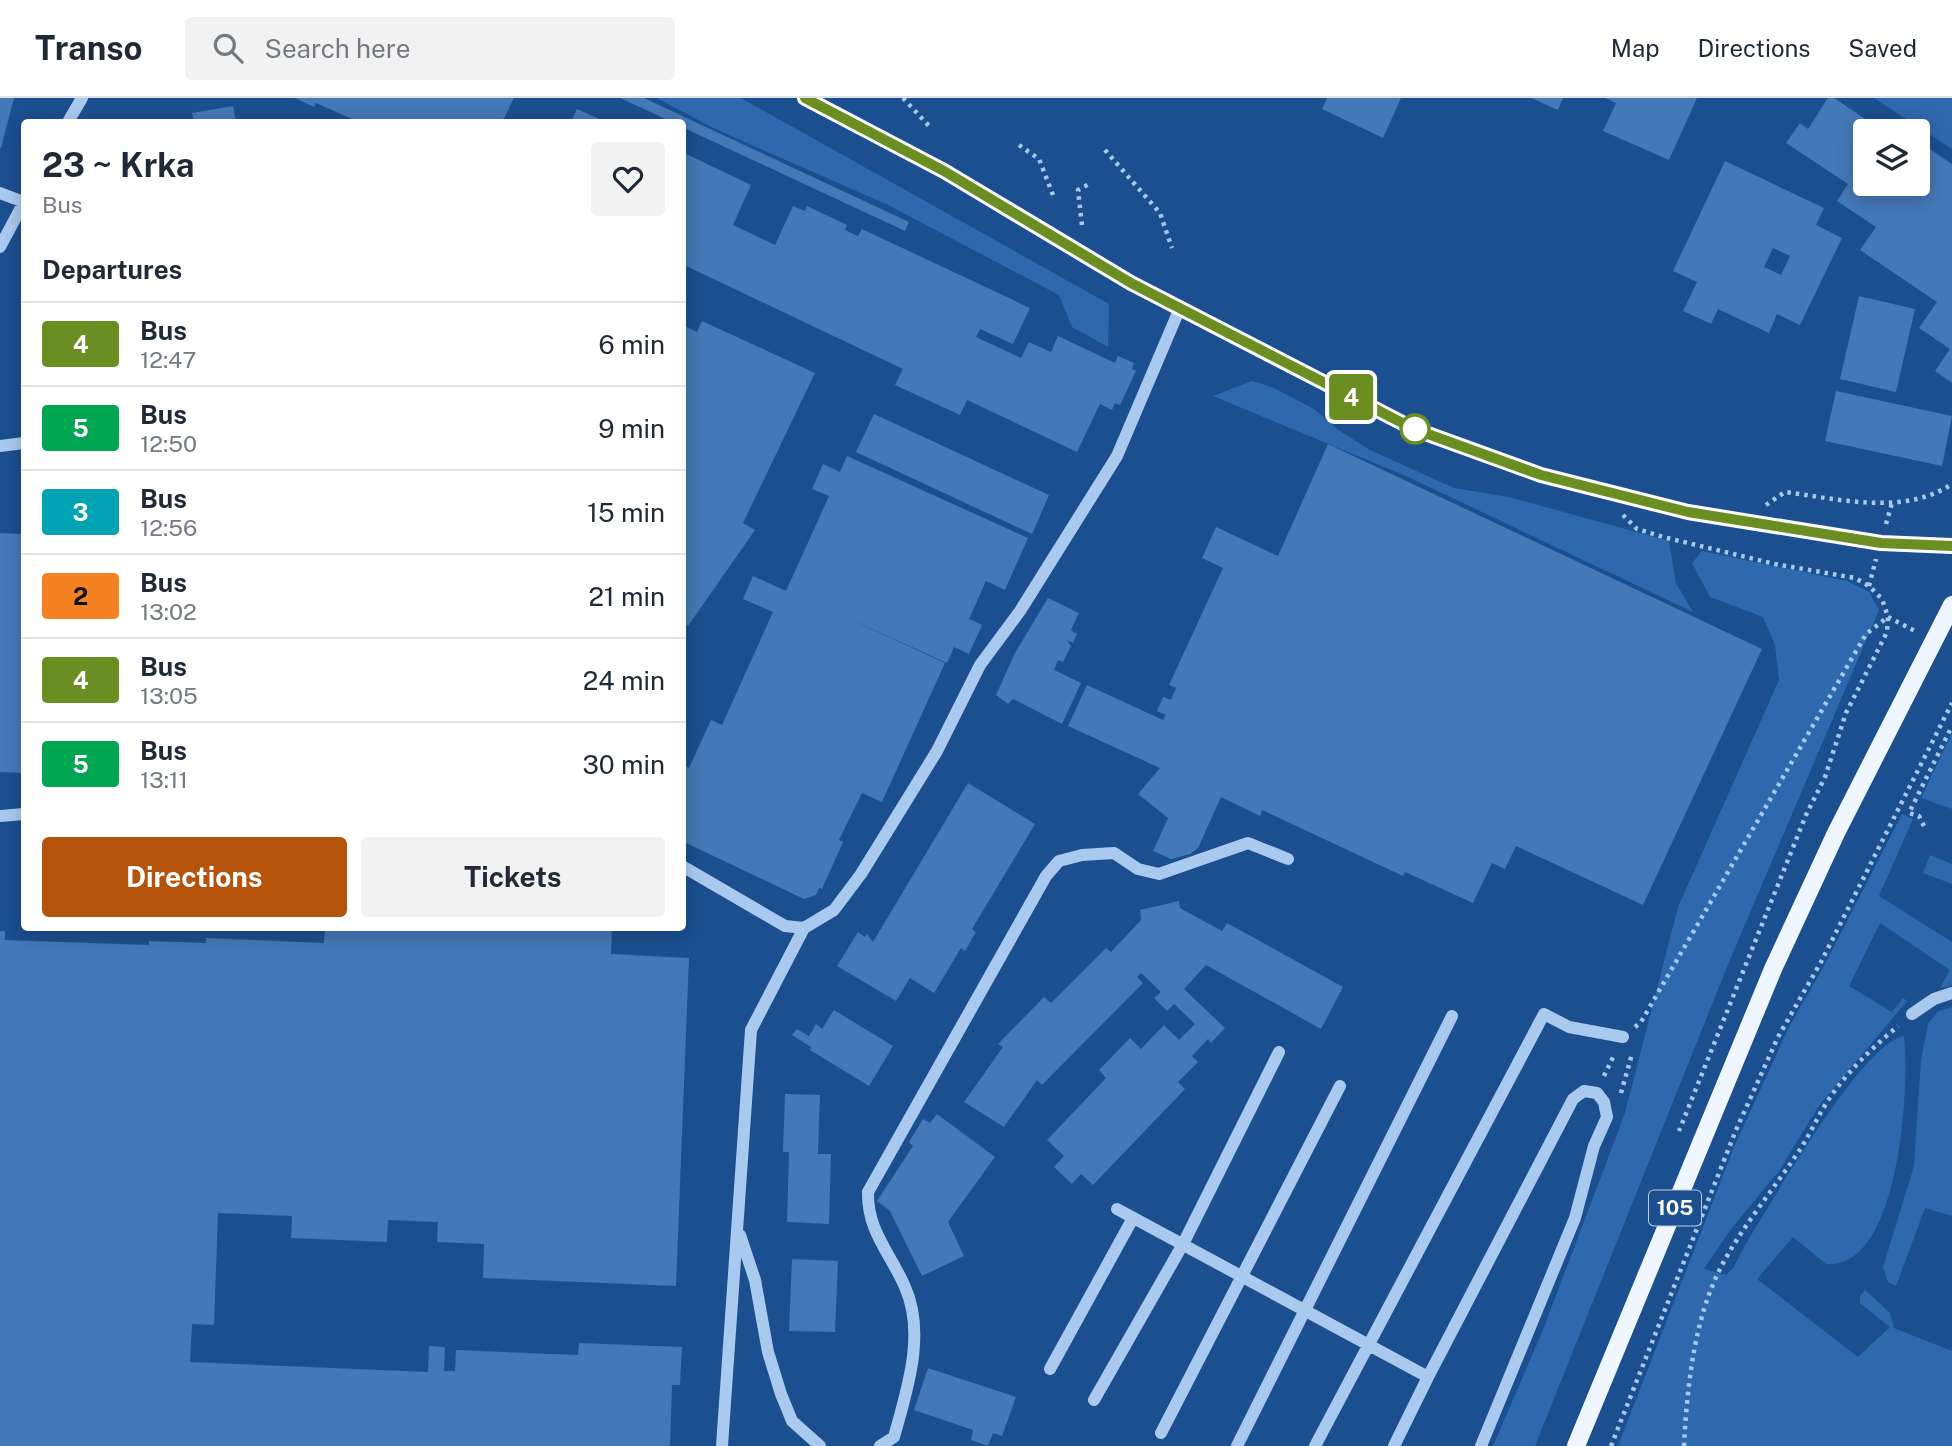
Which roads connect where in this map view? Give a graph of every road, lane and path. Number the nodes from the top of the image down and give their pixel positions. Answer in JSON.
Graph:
{"nodes":[{"id":1,"x":82,"y":98,"type":"edge"},
{"id":2,"x":805,"y":98,"type":"edge"},
{"id":3,"x":903,"y":98,"type":"edge"},
{"id":4,"x":70,"y":119,"type":"edge"},
{"id":5,"x":930,"y":127,"type":"dead end"},
{"id":6,"x":1019,"y":145,"type":"dead end"},
{"id":7,"x":1105,"y":150,"type":"dead end"},
{"id":8,"x":1091,"y":183,"type":"dead end"},
{"id":9,"x":0,"y":193,"type":"edge"},
{"id":10,"x":1053,"y":195,"type":"dead end"},
{"id":11,"x":21,"y":201,"type":"edge"},
{"id":12,"x":21,"y":208,"type":"edge"},
{"id":13,"x":1082,"y":225,"type":"dead end"},
{"id":14,"x":0,"y":247,"type":"edge"},
{"id":15,"x":1172,"y":248,"type":"dead end"},
{"id":16,"x":1180,"y":308,"type":"junction"},
{"id":17,"x":21,"y":443,"type":"edge"},
{"id":18,"x":0,"y":446,"type":"edge"},
{"id":19,"x":1952,"y":484,"type":"edge"},
{"id":20,"x":1785,"y":492,"type":"dead end"},
{"id":21,"x":1637,"y":529,"type":"dead end"},
{"id":22,"x":1952,"y":546,"type":"edge"},
{"id":23,"x":1952,"y":605,"type":"edge"},
{"id":24,"x":1888,"y":617,"type":"junction"},
{"id":25,"x":1952,"y":702,"type":"edge"},
{"id":26,"x":1952,"y":726,"type":"edge"},
{"id":27,"x":21,"y":814,"type":"edge"},
{"id":28,"x":0,"y":816,"type":"edge"},
{"id":29,"x":1924,"y":826,"type":"dead end"},
{"id":30,"x":1288,"y":859,"type":"dead end"},
{"id":31,"x":686,"y":868,"type":"edge"},
{"id":32,"x":804,"y":928,"type":"junction"},
{"id":33,"x":1952,"y":993,"type":"edge"},
{"id":34,"x":1912,"y":1014,"type":"joint"},
{"id":35,"x":1452,"y":1016,"type":"dead end"},
{"id":36,"x":1641,"y":1022,"type":"junction"},
{"id":37,"x":1637,"y":1035,"type":"dead end"},
{"id":38,"x":1623,"y":1037,"type":"junction"},
{"id":39,"x":1634,"y":1048,"type":"dead end"},
{"id":40,"x":1279,"y":1052,"type":"dead end"},
{"id":41,"x":1340,"y":1086,"type":"dead end"},
{"id":42,"x":1597,"y":1093,"type":"junction"},
{"id":43,"x":1619,"y":1100,"type":"dead end"},
{"id":44,"x":1679,"y":1133,"type":"dead end"},
{"id":45,"x":1116,"y":1209,"type":"dead end"},
{"id":46,"x":1133,"y":1218,"type":"junction"},
{"id":47,"x":737,"y":1228,"type":"junction"},
{"id":48,"x":1183,"y":1244,"type":"junction"},
{"id":49,"x":1243,"y":1276,"type":"junction"},
{"id":50,"x":1306,"y":1310,"type":"junction"},
{"id":51,"x":1370,"y":1345,"type":"junction"},
{"id":52,"x":1050,"y":1369,"type":"dead end"},
{"id":53,"x":1428,"y":1377,"type":"junction"},
{"id":54,"x":1094,"y":1399,"type":"dead end"},
{"id":55,"x":1161,"y":1433,"type":"dead end"},
{"id":56,"x":722,"y":1446,"type":"edge"},
{"id":57,"x":820,"y":1446,"type":"edge"},
{"id":58,"x":880,"y":1446,"type":"edge"},
{"id":59,"x":1237,"y":1446,"type":"edge"},
{"id":60,"x":1315,"y":1446,"type":"edge"},
{"id":61,"x":1394,"y":1446,"type":"edge"},
{"id":62,"x":1481,"y":1446,"type":"edge"},
{"id":63,"x":1576,"y":1446,"type":"edge"},
{"id":64,"x":1611,"y":1446,"type":"edge"},
{"id":65,"x":1685,"y":1446,"type":"edge"}],
"edges":[{"from":1,"to":4,"type":"street"},
{"from":2,"to":16,"type":"street"},
{"from":3,"to":5,"type":"path"},
{"from":6,"to":10,"type":"path"},
{"from":7,"to":15,"type":"path"},
{"from":8,"to":13,"type":"path"},
{"from":9,"to":11,"type":"street"},
{"from":12,"to":14,"type":"street"},
{"from":16,"to":22,"type":"street"},
{"from":16,"to":32,"type":"street"},
{"from":17,"to":18,"type":"street"},
{"from":19,"to":20,"type":"path"},
{"from":21,"to":24,"type":"path"},
{"from":23,"to":63,"type":"main road","number":"105"},
{"from":24,"to":36,"type":"path"},
{"from":24,"to":44,"type":"path"},
{"from":25,"to":64,"type":"path"},
{"from":26,"to":29,"type":"path"},
{"from":27,"to":28,"type":"street"},
{"from":30,"to":58,"type":"street"},
{"from":31,"to":32,"type":"street"},
{"from":32,"to":47,"type":"street"},
{"from":33,"to":34,"type":"street"},
{"from":34,"to":65,"type":"path"},
{"from":35,"to":50,"type":"street"},
{"from":36,"to":37,"type":"path"},
{"from":36,"to":38,"type":"path"},
{"from":38,"to":42,"type":"path"},
{"from":38,"to":51,"type":"street"},
{"from":39,"to":43,"type":"path"},
{"from":40,"to":48,"type":"street"},
{"from":41,"to":49,"type":"street"},
{"from":42,"to":53,"type":"street"},
{"from":42,"to":62,"type":"street"},
{"from":45,"to":46,"type":"street"},
{"from":46,"to":48,"type":"street"},
{"from":46,"to":52,"type":"street"},
{"from":47,"to":56,"type":"street"},
{"from":47,"to":57,"type":"street"},
{"from":48,"to":49,"type":"street"},
{"from":48,"to":54,"type":"street"},
{"from":49,"to":50,"type":"street"},
{"from":49,"to":55,"type":"street"},
{"from":50,"to":51,"type":"street"},
{"from":50,"to":59,"type":"street"},
{"from":51,"to":53,"type":"street"},
{"from":51,"to":60,"type":"street"},
{"from":53,"to":61,"type":"street"}]}
